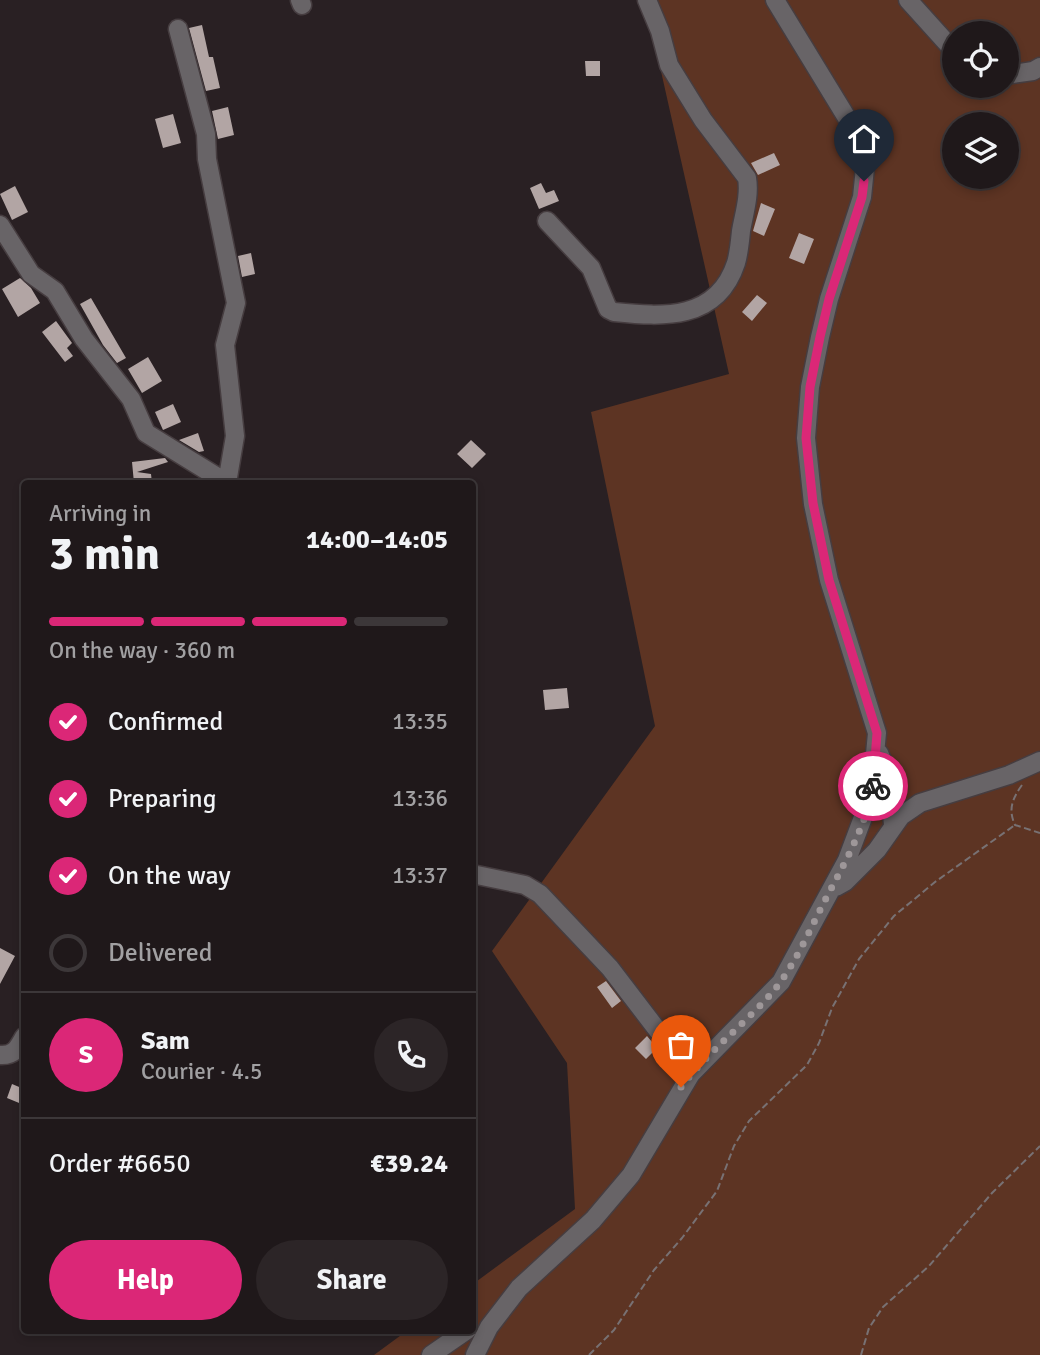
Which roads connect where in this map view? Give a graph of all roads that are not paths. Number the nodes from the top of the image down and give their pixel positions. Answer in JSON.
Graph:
{"nodes":[{"id":1,"x":647,"y":0,"type":"edge"},
{"id":2,"x":775,"y":0,"type":"edge"},
{"id":3,"x":908,"y":0,"type":"edge"},
{"id":4,"x":178,"y":29,"type":"dead end"},
{"id":5,"x":942,"y":38,"type":"edge"},
{"id":6,"x":1040,"y":67,"type":"edge"},
{"id":7,"x":1019,"y":73,"type":"edge"},
{"id":8,"x":547,"y":221,"type":"dead end"},
{"id":9,"x":0,"y":225,"type":"edge"},
{"id":10,"x":222,"y":480,"type":"edge"},
{"id":11,"x":228,"y":480,"type":"edge"},
{"id":12,"x":877,"y":750,"type":"junction"},
{"id":13,"x":1040,"y":761,"type":"edge"},
{"id":14,"x":893,"y":824,"type":"junction"},
{"id":15,"x":476,"y":875,"type":"edge"},
{"id":16,"x":831,"y":890,"type":"junction"},
{"id":17,"x":21,"y":1043,"type":"edge"},
{"id":18,"x":1,"y":1060,"type":"edge"},
{"id":19,"x":691,"y":1074,"type":"junction"},
{"id":20,"x":481,"y":1328,"type":"edge"},
{"id":21,"x":461,"y":1334,"type":"edge"},
{"id":22,"x":431,"y":1355,"type":"edge"},
{"id":23,"x":475,"y":1355,"type":"edge"}],
"edges":[{"from":1,"to":8,"type":"street"},
{"from":2,"to":12,"type":"street"},
{"from":3,"to":5,"type":"street"},
{"from":4,"to":11,"type":"street"},
{"from":6,"to":7,"type":"street"},
{"from":9,"to":10,"type":"street"},
{"from":12,"to":14,"type":"street"},
{"from":12,"to":16,"type":"street"},
{"from":13,"to":14,"type":"street"},
{"from":14,"to":16,"type":"street"},
{"from":15,"to":19,"type":"street"},
{"from":16,"to":19,"type":"street"},
{"from":17,"to":18,"type":"street"},
{"from":19,"to":20,"type":"street"},
{"from":20,"to":23,"type":"street"},
{"from":21,"to":22,"type":"street"}]}
